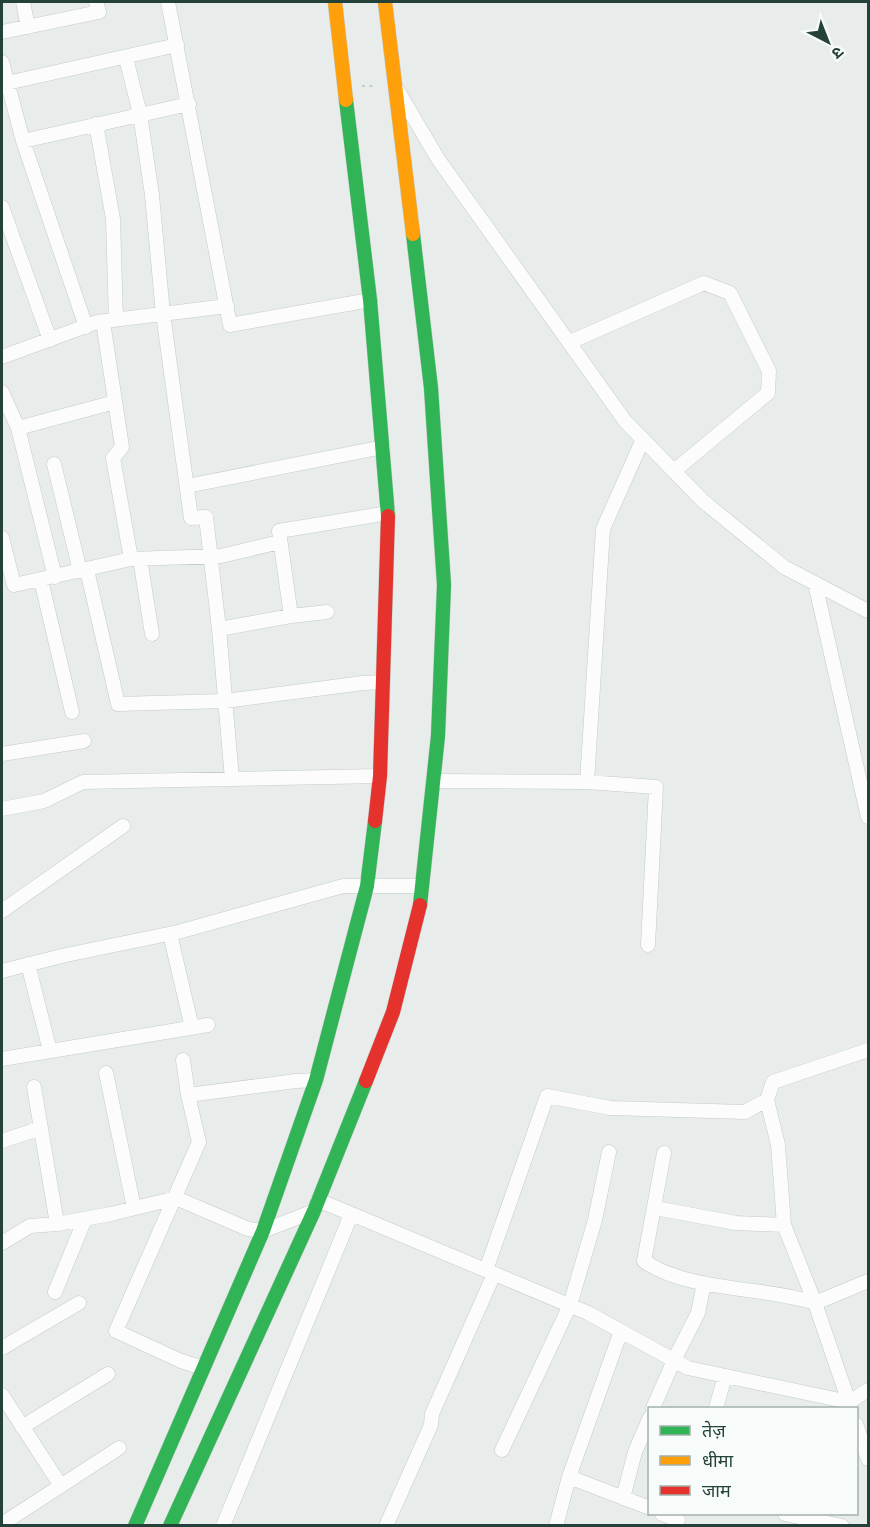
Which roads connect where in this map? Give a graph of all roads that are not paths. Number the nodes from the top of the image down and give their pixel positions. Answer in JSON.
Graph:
{"nodes":[{"id":1,"x":23,"y":2,"type":"edge"},
{"id":2,"x":96,"y":2,"type":"edge"},
{"id":3,"x":168,"y":2,"type":"edge"},
{"id":4,"x":335,"y":2,"type":"edge"},
{"id":5,"x":385,"y":2,"type":"edge"},
{"id":6,"x":28,"y":27,"type":"junction"},
{"id":7,"x":2,"y":32,"type":"edge"},
{"id":8,"x":177,"y":45,"type":"junction"},
{"id":9,"x":126,"y":58,"type":"junction"},
{"id":10,"x":2,"y":62,"type":"edge"},
{"id":11,"x":7,"y":83,"type":"junction"},
{"id":12,"x":395,"y":85,"type":"junction"},
{"id":13,"x":189,"y":104,"type":"junction"},
{"id":14,"x":140,"y":114,"type":"junction"},
{"id":15,"x":96,"y":124,"type":"junction"},
{"id":16,"x":23,"y":141,"type":"junction"},
{"id":17,"x":2,"y":207,"type":"edge"},
{"id":18,"x":370,"y":300,"type":"junction"},
{"id":19,"x":227,"y":306,"type":"junction"},
{"id":20,"x":163,"y":314,"type":"junction"},
{"id":21,"x":110,"y":321,"type":"junction"},
{"id":22,"x":86,"y":327,"type":"junction"},
{"id":23,"x":50,"y":340,"type":"junction"},
{"id":24,"x":570,"y":342,"type":"junction"},
{"id":25,"x":2,"y":357,"type":"edge"},
{"id":26,"x":2,"y":392,"type":"edge"},
{"id":27,"x":115,"y":402,"type":"junction"},
{"id":28,"x":18,"y":428,"type":"junction"},
{"id":29,"x":643,"y":439,"type":"junction"},
{"id":30,"x":383,"y":447,"type":"junction"},
{"id":31,"x":54,"y":464,"type":"dead end"},
{"id":32,"x":674,"y":471,"type":"junction"},
{"id":33,"x":187,"y":486,"type":"junction"},
{"id":34,"x":388,"y":513,"type":"junction"},
{"id":35,"x":2,"y":538,"type":"edge"},
{"id":36,"x":280,"y":542,"type":"junction"},
{"id":37,"x":211,"y":556,"type":"junction"},
{"id":38,"x":135,"y":559,"type":"junction"},
{"id":39,"x":84,"y":570,"type":"junction"},
{"id":40,"x":48,"y":579,"type":"junction"},
{"id":41,"x":815,"y":583,"type":"junction"},
{"id":42,"x":8,"y":587,"type":"edge"},
{"id":43,"x":868,"y":610,"type":"edge"},
{"id":44,"x":327,"y":612,"type":"dead end"},
{"id":45,"x":291,"y":616,"type":"junction"},
{"id":46,"x":219,"y":629,"type":"junction"},
{"id":47,"x":152,"y":634,"type":"dead end"},
{"id":48,"x":383,"y":682,"type":"junction"},
{"id":49,"x":225,"y":701,"type":"junction"},
{"id":50,"x":72,"y":712,"type":"dead end"},
{"id":51,"x":84,"y":741,"type":"dead end"},
{"id":52,"x":2,"y":754,"type":"edge"},
{"id":53,"x":380,"y":776,"type":"junction"},
{"id":54,"x":232,"y":779,"type":"junction"},
{"id":55,"x":434,"y":781,"type":"junction"},
{"id":56,"x":587,"y":782,"type":"junction"},
{"id":57,"x":2,"y":809,"type":"edge"},
{"id":58,"x":868,"y":815,"type":"edge"},
{"id":59,"x":123,"y":826,"type":"dead end"},
{"id":60,"x":366,"y":886,"type":"junction"},
{"id":61,"x":422,"y":886,"type":"junction"},
{"id":62,"x":2,"y":911,"type":"edge"},
{"id":63,"x":171,"y":934,"type":"junction"},
{"id":64,"x":648,"y":945,"type":"dead end"},
{"id":65,"x":28,"y":964,"type":"junction"},
{"id":66,"x":2,"y":971,"type":"edge"},
{"id":67,"x":208,"y":1025,"type":"dead end"},
{"id":68,"x":192,"y":1028,"type":"junction"},
{"id":69,"x":868,"y":1050,"type":"edge"},
{"id":70,"x":50,"y":1051,"type":"junction"},
{"id":71,"x":2,"y":1059,"type":"edge"},
{"id":72,"x":183,"y":1060,"type":"dead end"},
{"id":73,"x":106,"y":1073,"type":"dead end"},
{"id":74,"x":316,"y":1080,"type":"junction"},
{"id":75,"x":34,"y":1087,"type":"dead end"},
{"id":76,"x":188,"y":1095,"type":"junction"},
{"id":77,"x":767,"y":1100,"type":"junction"},
{"id":78,"x":41,"y":1128,"type":"junction"},
{"id":79,"x":2,"y":1142,"type":"edge"},
{"id":80,"x":609,"y":1152,"type":"dead end"},
{"id":81,"x":664,"y":1153,"type":"dead end"},
{"id":82,"x":176,"y":1198,"type":"junction"},
{"id":83,"x":316,"y":1205,"type":"junction"},
{"id":84,"x":134,"y":1208,"type":"junction"},
{"id":85,"x":655,"y":1208,"type":"junction"},
{"id":86,"x":351,"y":1215,"type":"junction"},
{"id":87,"x":85,"y":1218,"type":"junction"},
{"id":88,"x":57,"y":1224,"type":"junction"},
{"id":89,"x":784,"y":1225,"type":"junction"},
{"id":90,"x":263,"y":1231,"type":"junction"},
{"id":91,"x":2,"y":1243,"type":"edge"},
{"id":92,"x":486,"y":1270,"type":"junction"},
{"id":93,"x":868,"y":1281,"type":"edge"},
{"id":94,"x":704,"y":1283,"type":"junction"},
{"id":95,"x":55,"y":1292,"type":"dead end"},
{"id":96,"x":80,"y":1303,"type":"dead end"},
{"id":97,"x":815,"y":1303,"type":"junction"},
{"id":98,"x":570,"y":1305,"type":"junction"},
{"id":99,"x":621,"y":1331,"type":"junction"},
{"id":100,"x":2,"y":1348,"type":"edge"},
{"id":101,"x":674,"y":1360,"type":"junction"},
{"id":102,"x":203,"y":1368,"type":"junction"},
{"id":103,"x":108,"y":1374,"type":"dead end"},
{"id":104,"x":725,"y":1376,"type":"junction"},
{"id":105,"x":868,"y":1390,"type":"edge"},
{"id":106,"x":2,"y":1395,"type":"edge"},
{"id":107,"x":850,"y":1405,"type":"edge"},
{"id":108,"x":653,"y":1407,"type":"edge"},
{"id":109,"x":716,"y":1407,"type":"edge"},
{"id":110,"x":648,"y":1422,"type":"edge"},
{"id":111,"x":22,"y":1427,"type":"junction"},
{"id":112,"x":858,"y":1430,"type":"edge"},
{"id":113,"x":119,"y":1448,"type":"dead end"},
{"id":114,"x":502,"y":1450,"type":"dead end"},
{"id":115,"x":868,"y":1459,"type":"edge"},
{"id":116,"x":568,"y":1477,"type":"junction"},
{"id":117,"x":61,"y":1486,"type":"junction"},
{"id":118,"x":623,"y":1498,"type":"junction"},
{"id":119,"x":648,"y":1507,"type":"edge"},
{"id":120,"x":665,"y":1515,"type":"edge"},
{"id":121,"x":790,"y":1515,"type":"edge"},
{"id":122,"x":679,"y":1520,"type":"edge"},
{"id":123,"x":2,"y":1524,"type":"edge"},
{"id":124,"x":135,"y":1526,"type":"edge"},
{"id":125,"x":170,"y":1526,"type":"edge"},
{"id":126,"x":223,"y":1526,"type":"edge"},
{"id":127,"x":386,"y":1526,"type":"edge"},
{"id":128,"x":556,"y":1526,"type":"edge"},
{"id":129,"x":842,"y":1526,"type":"edge"}],
"edges":[{"from":1,"to":6,"type":"street"},
{"from":2,"to":6,"type":"street"},
{"from":3,"to":8,"type":"street"},
{"from":4,"to":18,"type":"street"},
{"from":5,"to":12,"type":"street"},
{"from":6,"to":7,"type":"street"},
{"from":8,"to":9,"type":"street"},
{"from":8,"to":13,"type":"street"},
{"from":9,"to":11,"type":"street"},
{"from":9,"to":14,"type":"street"},
{"from":10,"to":11,"type":"street"},
{"from":11,"to":16,"type":"street"},
{"from":12,"to":24,"type":"street"},
{"from":12,"to":55,"type":"street"},
{"from":13,"to":14,"type":"street"},
{"from":13,"to":19,"type":"street"},
{"from":14,"to":15,"type":"street"},
{"from":14,"to":20,"type":"street"},
{"from":15,"to":16,"type":"street"},
{"from":15,"to":21,"type":"street"},
{"from":16,"to":22,"type":"street"},
{"from":17,"to":23,"type":"street"},
{"from":18,"to":19,"type":"street"},
{"from":18,"to":30,"type":"street"},
{"from":19,"to":20,"type":"street"},
{"from":20,"to":21,"type":"street"},
{"from":20,"to":33,"type":"street"},
{"from":21,"to":22,"type":"street"},
{"from":21,"to":27,"type":"street"},
{"from":22,"to":23,"type":"street"},
{"from":23,"to":25,"type":"street"},
{"from":24,"to":29,"type":"street"},
{"from":24,"to":32,"type":"street"},
{"from":26,"to":28,"type":"street"},
{"from":27,"to":28,"type":"street"},
{"from":27,"to":38,"type":"street"},
{"from":28,"to":40,"type":"street"},
{"from":29,"to":32,"type":"street"},
{"from":29,"to":56,"type":"street"},
{"from":30,"to":33,"type":"street"},
{"from":30,"to":34,"type":"street"},
{"from":31,"to":39,"type":"street"},
{"from":32,"to":41,"type":"street"},
{"from":33,"to":37,"type":"street"},
{"from":34,"to":36,"type":"street"},
{"from":34,"to":48,"type":"street"},
{"from":35,"to":42,"type":"street"},
{"from":36,"to":37,"type":"street"},
{"from":36,"to":45,"type":"street"},
{"from":37,"to":38,"type":"street"},
{"from":37,"to":46,"type":"street"},
{"from":38,"to":39,"type":"street"},
{"from":38,"to":47,"type":"street"},
{"from":39,"to":40,"type":"street"},
{"from":39,"to":49,"type":"street"},
{"from":40,"to":42,"type":"street"},
{"from":40,"to":50,"type":"street"},
{"from":41,"to":43,"type":"street"},
{"from":41,"to":58,"type":"street"},
{"from":44,"to":45,"type":"street"},
{"from":45,"to":46,"type":"street"},
{"from":46,"to":49,"type":"street"},
{"from":48,"to":49,"type":"street"},
{"from":48,"to":53,"type":"street"},
{"from":49,"to":54,"type":"street"},
{"from":51,"to":52,"type":"street"},
{"from":53,"to":54,"type":"street"},
{"from":53,"to":60,"type":"street"},
{"from":54,"to":57,"type":"street"},
{"from":55,"to":56,"type":"street"},
{"from":55,"to":61,"type":"street"},
{"from":56,"to":64,"type":"street"},
{"from":59,"to":62,"type":"street"},
{"from":60,"to":61,"type":"street"},
{"from":60,"to":63,"type":"street"},
{"from":60,"to":74,"type":"street"},
{"from":61,"to":83,"type":"street"},
{"from":63,"to":65,"type":"street"},
{"from":63,"to":68,"type":"street"},
{"from":65,"to":66,"type":"street"},
{"from":65,"to":70,"type":"street"},
{"from":67,"to":68,"type":"street"},
{"from":68,"to":70,"type":"street"},
{"from":69,"to":77,"type":"street"},
{"from":70,"to":71,"type":"street"},
{"from":72,"to":76,"type":"street"},
{"from":73,"to":84,"type":"street"},
{"from":74,"to":76,"type":"street"},
{"from":74,"to":90,"type":"street"},
{"from":75,"to":78,"type":"street"},
{"from":76,"to":82,"type":"street"},
{"from":77,"to":89,"type":"street"},
{"from":77,"to":92,"type":"street"},
{"from":78,"to":79,"type":"street"},
{"from":78,"to":88,"type":"street"},
{"from":80,"to":98,"type":"street"},
{"from":81,"to":85,"type":"street"},
{"from":82,"to":84,"type":"street"},
{"from":82,"to":90,"type":"street"},
{"from":82,"to":102,"type":"street"},
{"from":83,"to":86,"type":"street"},
{"from":83,"to":90,"type":"street"},
{"from":83,"to":125,"type":"street"},
{"from":84,"to":87,"type":"street"},
{"from":85,"to":89,"type":"street"},
{"from":85,"to":94,"type":"street"},
{"from":86,"to":92,"type":"street"},
{"from":86,"to":126,"type":"street"},
{"from":87,"to":88,"type":"street"},
{"from":87,"to":95,"type":"street"},
{"from":88,"to":91,"type":"street"},
{"from":89,"to":97,"type":"street"},
{"from":90,"to":102,"type":"street"},
{"from":92,"to":98,"type":"street"},
{"from":92,"to":127,"type":"street"},
{"from":93,"to":97,"type":"street"},
{"from":94,"to":97,"type":"street"},
{"from":94,"to":101,"type":"street"},
{"from":96,"to":100,"type":"street"},
{"from":97,"to":107,"type":"street"},
{"from":98,"to":99,"type":"street"},
{"from":98,"to":114,"type":"street"},
{"from":99,"to":101,"type":"street"},
{"from":99,"to":116,"type":"street"},
{"from":101,"to":104,"type":"street"},
{"from":101,"to":108,"type":"street"},
{"from":102,"to":124,"type":"street"},
{"from":103,"to":111,"type":"street"},
{"from":104,"to":107,"type":"street"},
{"from":104,"to":109,"type":"street"},
{"from":105,"to":107,"type":"street"},
{"from":106,"to":111,"type":"street"},
{"from":110,"to":118,"type":"street"},
{"from":111,"to":117,"type":"street"},
{"from":112,"to":115,"type":"street"},
{"from":113,"to":117,"type":"street"},
{"from":116,"to":118,"type":"street"},
{"from":116,"to":128,"type":"street"},
{"from":117,"to":123,"type":"street"},
{"from":118,"to":119,"type":"street"},
{"from":120,"to":122,"type":"street"},
{"from":121,"to":129,"type":"street"}]}
